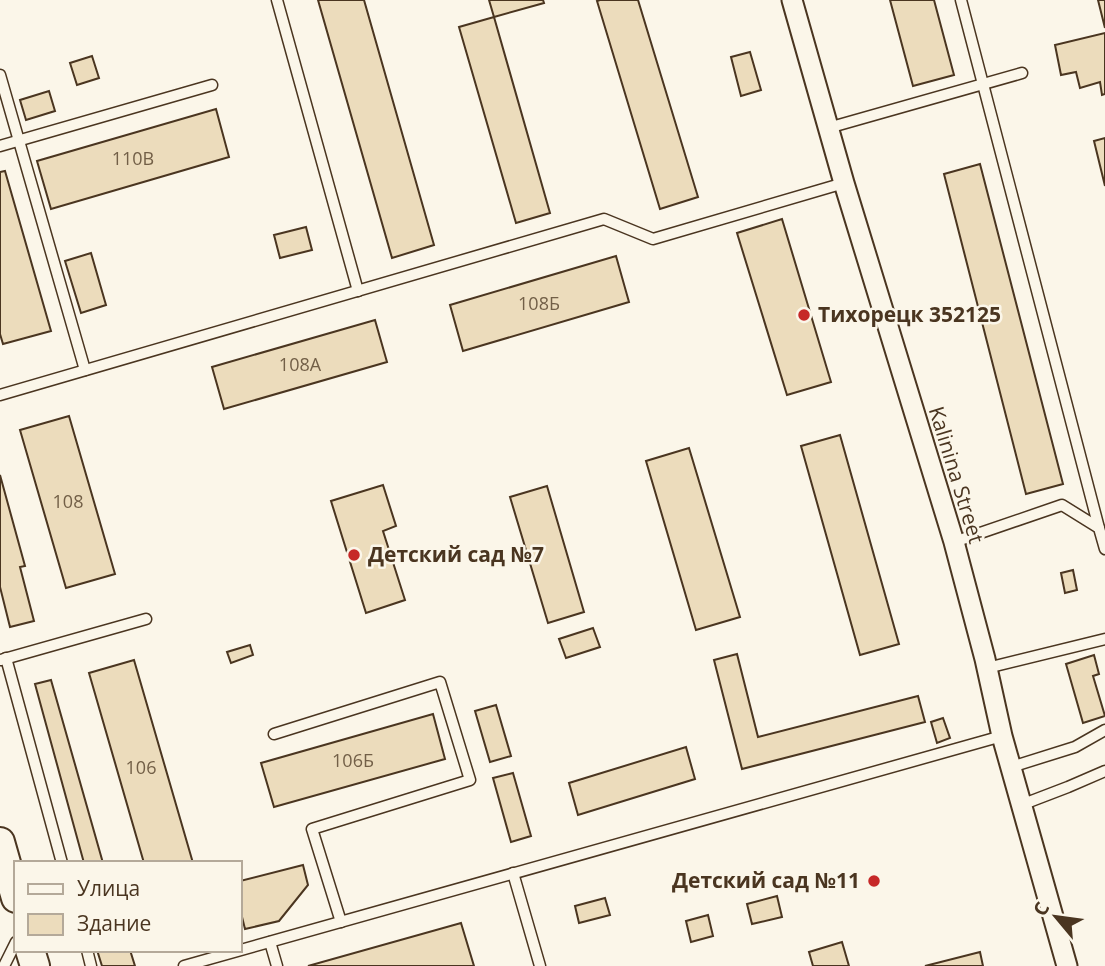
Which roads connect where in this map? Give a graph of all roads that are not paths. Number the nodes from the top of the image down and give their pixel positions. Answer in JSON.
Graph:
{"nodes":[{"id":1,"x":277,"y":0,"type":"edge"},
{"id":2,"x":792,"y":0,"type":"edge"},
{"id":3,"x":961,"y":0,"type":"edge"},
{"id":4,"x":1022,"y":73,"type":"dead end"},
{"id":5,"x":0,"y":75,"type":"edge"},
{"id":6,"x":984,"y":84,"type":"junction"},
{"id":7,"x":212,"y":85,"type":"dead end"},
{"id":8,"x":828,"y":128,"type":"junction"},
{"id":9,"x":19,"y":141,"type":"junction"},
{"id":10,"x":0,"y":146,"type":"edge"},
{"id":11,"x":844,"y":183,"type":"junction"},
{"id":12,"x":358,"y":291,"type":"junction"},
{"id":13,"x":85,"y":370,"type":"junction"},
{"id":14,"x":0,"y":395,"type":"edge"},
{"id":15,"x":1099,"y":528,"type":"junction"},
{"id":16,"x":954,"y":542,"type":"junction"},
{"id":17,"x":1105,"y":549,"type":"edge"},
{"id":18,"x":146,"y":619,"type":"dead end"},
{"id":19,"x":1105,"y":639,"type":"edge"},
{"id":20,"x":3,"y":659,"type":"edge"},
{"id":21,"x":987,"y":668,"type":"junction"},
{"id":22,"x":1105,"y":730,"type":"edge"},
{"id":23,"x":274,"y":734,"type":"dead end"},
{"id":24,"x":1002,"y":736,"type":"junction"},
{"id":25,"x":1011,"y":767,"type":"junction"},
{"id":26,"x":1105,"y":771,"type":"edge"},
{"id":27,"x":1021,"y":804,"type":"junction"},
{"id":28,"x":0,"y":842,"type":"edge"},
{"id":29,"x":61,"y":861,"type":"edge"},
{"id":30,"x":513,"y":873,"type":"junction"},
{"id":31,"x":14,"y":891,"type":"edge"},
{"id":32,"x":341,"y":922,"type":"junction"},
{"id":33,"x":271,"y":942,"type":"junction"},
{"id":34,"x":14,"y":946,"type":"edge"},
{"id":35,"x":242,"y":950,"type":"edge"},
{"id":36,"x":235,"y":952,"type":"edge"},
{"id":37,"x":4,"y":966,"type":"edge"},
{"id":38,"x":184,"y":966,"type":"edge"},
{"id":39,"x":277,"y":966,"type":"edge"},
{"id":40,"x":540,"y":966,"type":"edge"},
{"id":41,"x":1067,"y":966,"type":"edge"}],
"edges":[{"from":1,"to":12,"type":"lane"},
{"from":2,"to":8,"type":"street","name":"Kalinina Street"},
{"from":3,"to":6,"type":"lane"},
{"from":4,"to":6,"type":"lane"},
{"from":5,"to":9,"type":"lane"},
{"from":6,"to":8,"type":"lane"},
{"from":6,"to":15,"type":"lane"},
{"from":7,"to":9,"type":"lane"},
{"from":8,"to":11,"type":"street","name":"Kalinina Street"},
{"from":9,"to":10,"type":"lane"},
{"from":9,"to":13,"type":"lane"},
{"from":11,"to":12,"type":"lane"},
{"from":11,"to":16,"type":"street","name":"Kalinina Street"},
{"from":12,"to":13,"type":"lane"},
{"from":13,"to":14,"type":"lane"},
{"from":15,"to":16,"type":"lane"},
{"from":15,"to":17,"type":"lane"},
{"from":16,"to":21,"type":"street","name":"Kalinina Street"},
{"from":18,"to":20,"type":"lane"},
{"from":19,"to":21,"type":"lane"},
{"from":20,"to":29,"type":"lane"},
{"from":21,"to":24,"type":"street","name":"Kalinina Street"},
{"from":22,"to":25,"type":"lane"},
{"from":23,"to":32,"type":"lane"},
{"from":24,"to":25,"type":"street","name":"Kalinina Street"},
{"from":24,"to":30,"type":"lane"},
{"from":25,"to":27,"type":"street","name":"Kalinina Street"},
{"from":26,"to":27,"type":"lane"},
{"from":27,"to":41,"type":"street","name":"Kalinina Street"},
{"from":28,"to":31,"type":"main road"},
{"from":30,"to":32,"type":"lane"},
{"from":30,"to":40,"type":"lane"},
{"from":32,"to":33,"type":"lane"},
{"from":33,"to":35,"type":"lane"},
{"from":33,"to":39,"type":"lane"},
{"from":34,"to":37,"type":"lane"},
{"from":36,"to":38,"type":"lane"}]}
